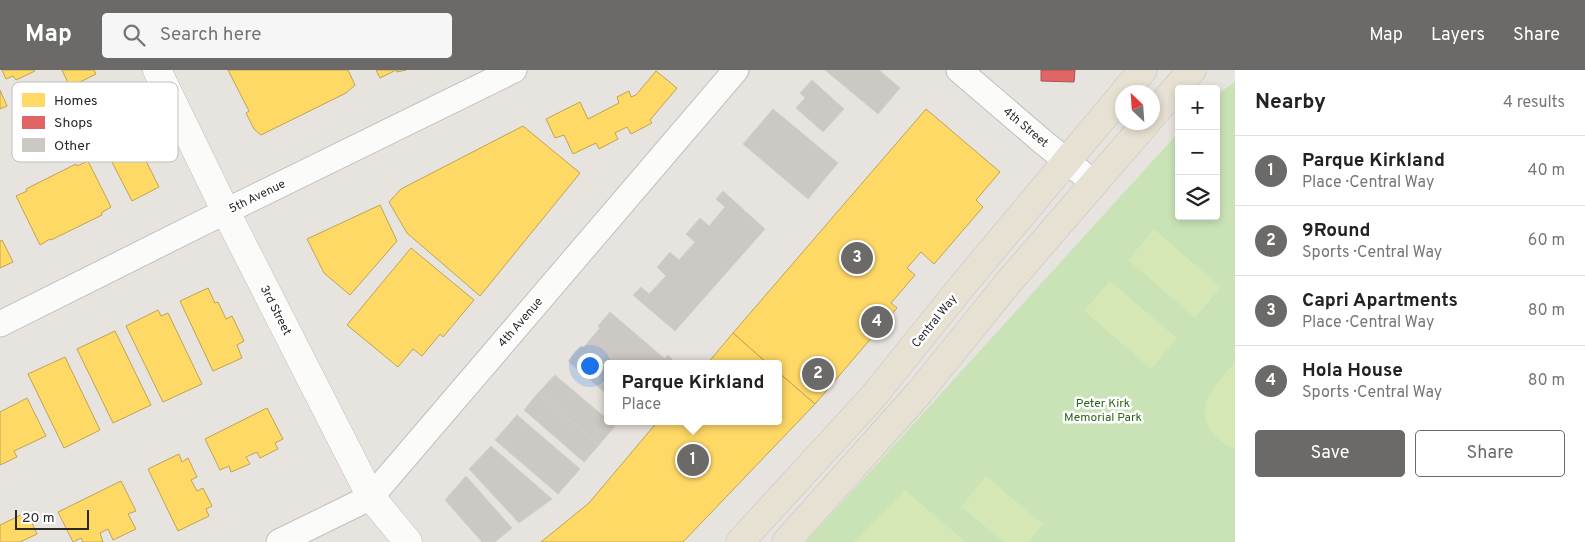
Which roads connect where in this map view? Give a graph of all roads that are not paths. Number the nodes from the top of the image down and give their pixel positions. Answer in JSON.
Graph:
{"nodes":[{"id":1,"x":157,"y":70,"type":"edge"},
{"id":2,"x":514,"y":70,"type":"edge"},
{"id":3,"x":736,"y":70,"type":"edge"},
{"id":4,"x":958,"y":70,"type":"edge"},
{"id":5,"x":1143,"y":70,"type":"edge"},
{"id":6,"x":1192,"y":70,"type":"edge"},
{"id":7,"x":163,"y":82,"type":"edge"},
{"id":8,"x":1130,"y":85,"type":"edge"},
{"id":9,"x":1115,"y":104,"type":"edge"},
{"id":10,"x":1160,"y":107,"type":"edge"},
{"id":11,"x":178,"y":113,"type":"edge"},
{"id":12,"x":1140,"y":130,"type":"edge"},
{"id":13,"x":1066,"y":162,"type":"junction"},
{"id":14,"x":1094,"y":183,"type":"junction"},
{"id":15,"x":226,"y":212,"type":"junction"},
{"id":16,"x":0,"y":324,"type":"edge"},
{"id":17,"x":370,"y":497,"type":"junction"},
{"id":18,"x":279,"y":542,"type":"edge"},
{"id":19,"x":408,"y":542,"type":"edge"},
{"id":20,"x":740,"y":542,"type":"edge"},
{"id":21,"x":786,"y":542,"type":"edge"}],
"edges":[{"from":1,"to":7,"type":"street","name":"3rd Street"},
{"from":2,"to":15,"type":"street","name":"5th Avenue"},
{"from":3,"to":17,"type":"street","name":"4th Avenue"},
{"from":4,"to":13,"type":"street","name":"4th Street"},
{"from":5,"to":8,"type":"main road","name":"Central Way"},
{"from":6,"to":10,"type":"main road"},
{"from":9,"to":13,"type":"main road","name":"Central Way"},
{"from":11,"to":15,"type":"street","name":"3rd Street"},
{"from":12,"to":14,"type":"main road"},
{"from":13,"to":14,"type":"street","name":"4th Street"},
{"from":13,"to":20,"type":"main road","name":"Central Way"},
{"from":14,"to":21,"type":"main road"},
{"from":15,"to":16,"type":"street","name":"5th Avenue"},
{"from":15,"to":17,"type":"street","name":"3rd Street"},
{"from":17,"to":18,"type":"street","name":"4th Avenue"},
{"from":17,"to":19,"type":"street","name":"3rd Street"}]}
